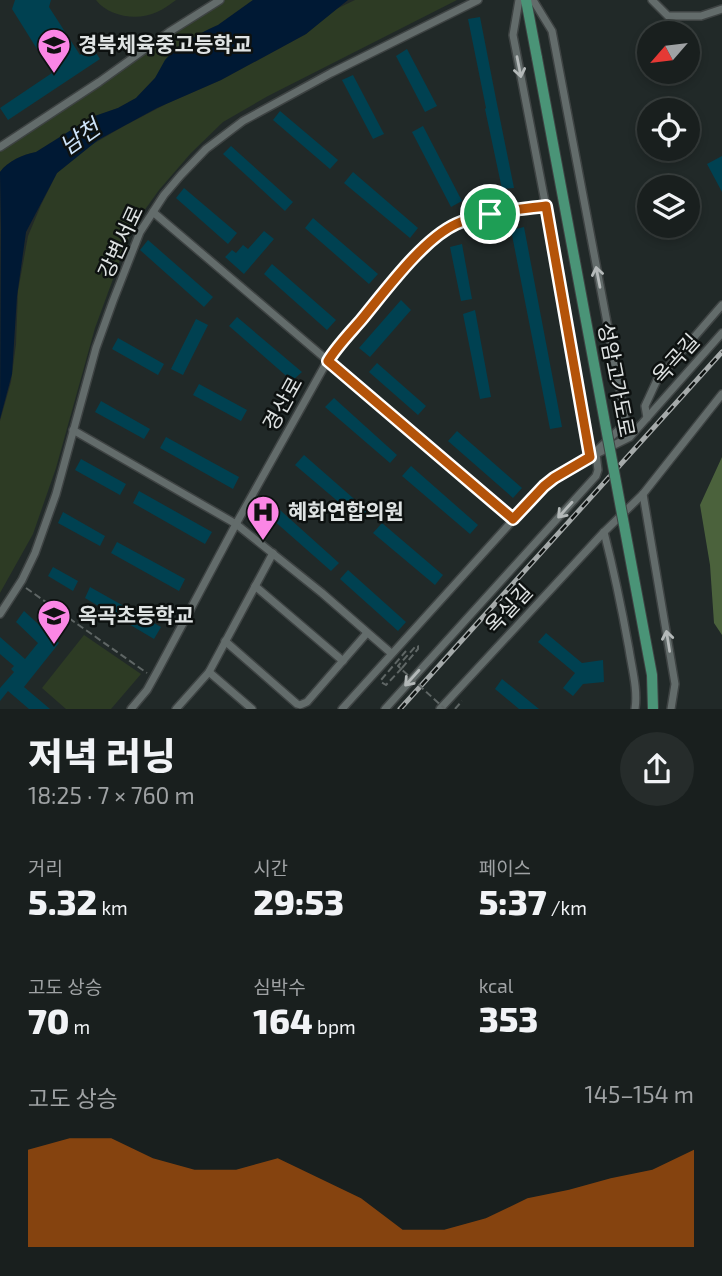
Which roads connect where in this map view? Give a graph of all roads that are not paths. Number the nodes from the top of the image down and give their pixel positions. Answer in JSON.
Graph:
{"nodes":[{"id":1,"x":220,"y":0,"type":"edge"},
{"id":2,"x":478,"y":0,"type":"edge"},
{"id":3,"x":519,"y":0,"type":"edge"},
{"id":4,"x":526,"y":0,"type":"edge"},
{"id":5,"x":533,"y":0,"type":"edge"},
{"id":6,"x":652,"y":0,"type":"edge"},
{"id":7,"x":722,"y":9,"type":"edge"},
{"id":8,"x":0,"y":139,"type":"edge"},
{"id":9,"x":11,"y":139,"type":"junction"},
{"id":10,"x":0,"y":147,"type":"edge"},
{"id":11,"x":546,"y":206,"type":"junction"},
{"id":12,"x":153,"y":212,"type":"junction"},
{"id":13,"x":722,"y":305,"type":"edge"},
{"id":14,"x":722,"y":333,"type":"edge"},
{"id":15,"x":328,"y":361,"type":"junction"},
{"id":16,"x":722,"y":394,"type":"edge"},
{"id":17,"x":647,"y":418,"type":"junction"},
{"id":18,"x":73,"y":430,"type":"junction"},
{"id":19,"x":593,"y":456,"type":"junction"},
{"id":20,"x":643,"y":494,"type":"junction"},
{"id":21,"x":513,"y":519,"type":"junction"},
{"id":22,"x":236,"y":524,"type":"junction"},
{"id":23,"x":604,"y":532,"type":"junction"},
{"id":24,"x":273,"y":553,"type":"junction"},
{"id":25,"x":255,"y":586,"type":"junction"},
{"id":26,"x":0,"y":614,"type":"edge"},
{"id":27,"x":367,"y":633,"type":"junction"},
{"id":28,"x":225,"y":641,"type":"junction"},
{"id":29,"x":391,"y":653,"type":"junction"},
{"id":30,"x":343,"y":661,"type":"junction"},
{"id":31,"x":209,"y":672,"type":"junction"},
{"id":32,"x":247,"y":707,"type":"edge"},
{"id":33,"x":131,"y":709,"type":"edge"},
{"id":34,"x":176,"y":709,"type":"edge"},
{"id":35,"x":342,"y":709,"type":"edge"},
{"id":36,"x":385,"y":709,"type":"edge"},
{"id":37,"x":440,"y":709,"type":"edge"},
{"id":38,"x":635,"y":709,"type":"edge"},
{"id":39,"x":653,"y":709,"type":"edge"},
{"id":40,"x":671,"y":709,"type":"edge"}],
"edges":[{"from":1,"to":9,"type":"street"},
{"from":2,"to":12,"type":"street","name":"강변서로"},
{"from":3,"to":11,"type":"street","one_way":true},
{"from":4,"to":39,"type":"main road","name":"성암고가도로","bridge":true},
{"from":19,"to":5,"type":"street","one_way":true},
{"from":6,"to":7,"type":"street"},
{"from":8,"to":9,"type":"street"},
{"from":9,"to":10,"type":"street"},
{"from":11,"to":15,"type":"street","name":"경산로"},
{"from":11,"to":19,"type":"street"},
{"from":12,"to":15,"type":"street"},
{"from":12,"to":18,"type":"street","name":"강변서로"},
{"from":13,"to":17,"type":"street"},
{"from":14,"to":17,"type":"street","name":"옥곡길"},
{"from":15,"to":21,"type":"street"},
{"from":15,"to":22,"type":"street","name":"경산로"},
{"from":16,"to":20,"type":"street"},
{"from":17,"to":19,"type":"street","name":"옥곡길"},
{"from":18,"to":22,"type":"street"},
{"from":18,"to":26,"type":"street","name":"강변서로"},
{"from":19,"to":21,"type":"street"},
{"from":19,"to":36,"type":"street","one_way":true},
{"from":20,"to":23,"type":"street","name":"옥실길"},
{"from":40,"to":20,"type":"street","one_way":true},
{"from":21,"to":29,"type":"street"},
{"from":22,"to":24,"type":"street"},
{"from":22,"to":33,"type":"street","name":"경산로"},
{"from":23,"to":37,"type":"street","name":"옥실길"},
{"from":23,"to":38,"type":"street"},
{"from":24,"to":25,"type":"street"},
{"from":24,"to":27,"type":"street"},
{"from":25,"to":28,"type":"street"},
{"from":25,"to":30,"type":"street"},
{"from":27,"to":29,"type":"street"},
{"from":27,"to":30,"type":"street"},
{"from":28,"to":30,"type":"street"},
{"from":28,"to":31,"type":"street"},
{"from":29,"to":35,"type":"street"},
{"from":31,"to":32,"type":"street"},
{"from":31,"to":34,"type":"street"}]}
